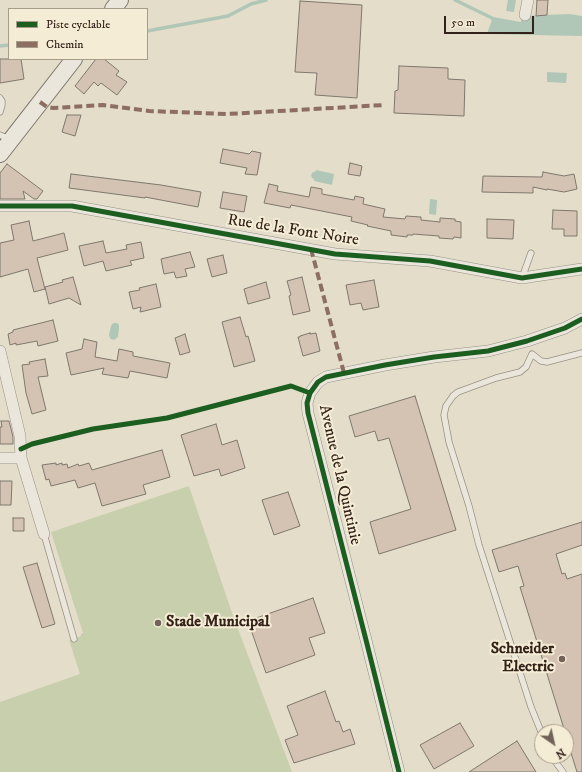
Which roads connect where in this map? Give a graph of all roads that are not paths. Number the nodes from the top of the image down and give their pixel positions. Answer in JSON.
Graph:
{"nodes":[{"id":1,"x":120,"y":0,"type":"edge"},
{"id":2,"x":528,"y":0,"type":"edge"},
{"id":3,"x":114,"y":8,"type":"edge"},
{"id":4,"x":525,"y":15,"type":"dead end"},
{"id":5,"x":73,"y":60,"type":"edge"},
{"id":6,"x":0,"y":98,"type":"edge"},
{"id":7,"x":0,"y":112,"type":"edge"},
{"id":8,"x":6,"y":138,"type":"edge"},
{"id":9,"x":0,"y":154,"type":"edge"},
{"id":10,"x":0,"y":206,"type":"edge"},
{"id":11,"x":531,"y":253,"type":"dead end"},
{"id":12,"x":582,"y":269,"type":"edge"},
{"id":13,"x":522,"y":278,"type":"junction"},
{"id":14,"x":582,"y":319,"type":"edge"},
{"id":15,"x":528,"y":341,"type":"junction"},
{"id":16,"x":0,"y":351,"type":"edge"},
{"id":17,"x":582,"y":353,"type":"edge"},
{"id":18,"x":532,"y":354,"type":"junction"},
{"id":19,"x":0,"y":458,"type":"edge"},
{"id":20,"x":21,"y":458,"type":"junction"},
{"id":21,"x":44,"y":534,"type":"joint"},
{"id":22,"x":74,"y":639,"type":"dead end"},
{"id":23,"x":538,"y":724,"type":"edge"},
{"id":24,"x":399,"y":772,"type":"edge"}],
"edges":[{"from":1,"to":3,"type":"main road"},
{"from":2,"to":4,"type":"street"},
{"from":5,"to":8,"type":"main road"},
{"from":6,"to":7,"type":"lane"},
{"from":8,"to":9,"type":"main road"},
{"from":10,"to":13,"type":"street","name":"Rue de la Font Noire"},
{"from":11,"to":13,"type":"lane"},
{"from":12,"to":13,"type":"street","name":"Rue de la Font Noire"},
{"from":14,"to":15,"type":"street","name":"Avenue de la Quintinie"},
{"from":15,"to":18,"type":"lane"},
{"from":15,"to":24,"type":"street","name":"Avenue de la Quintinie"},
{"from":16,"to":20,"type":"street"},
{"from":17,"to":18,"type":"lane"},
{"from":18,"to":23,"type":"lane"},
{"from":19,"to":20,"type":"street"},
{"from":20,"to":21,"type":"street"},
{"from":21,"to":22,"type":"lane"}]}
